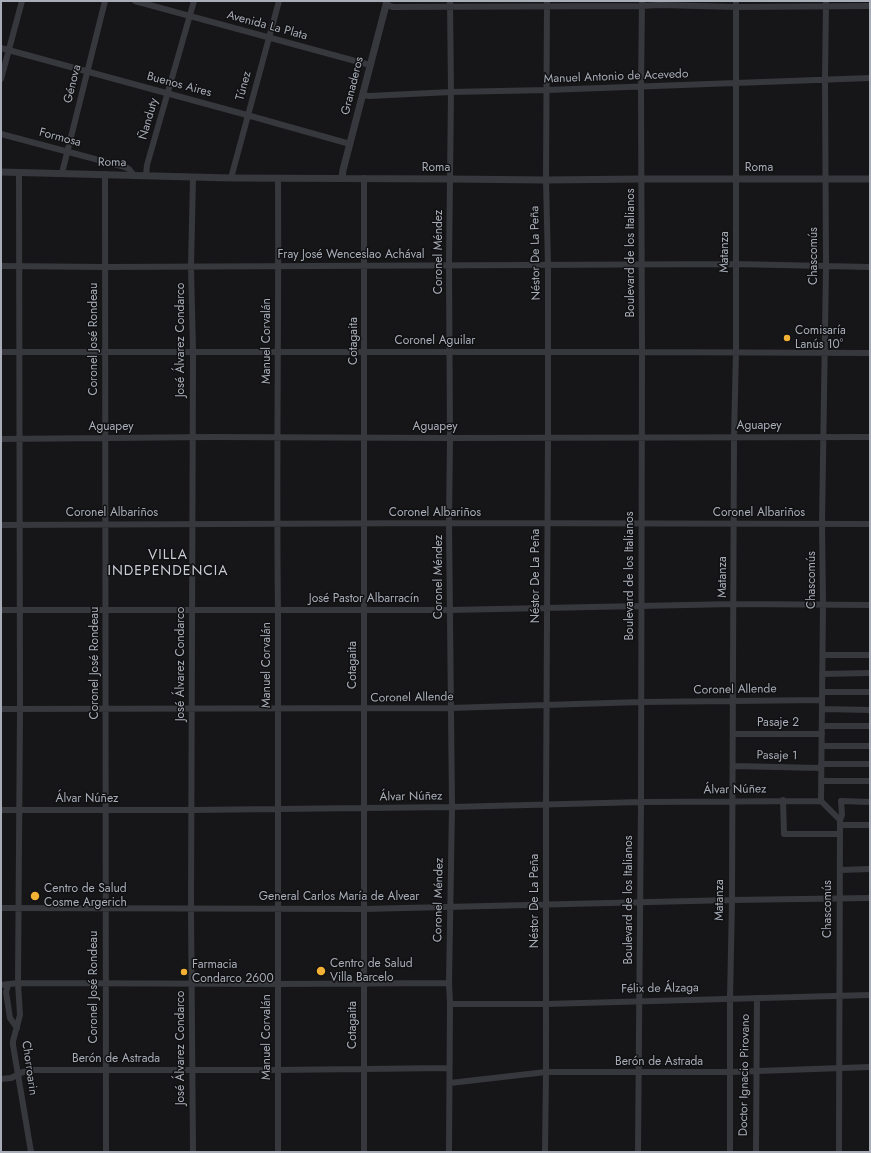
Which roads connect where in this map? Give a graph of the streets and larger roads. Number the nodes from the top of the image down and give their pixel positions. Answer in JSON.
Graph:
{"nodes":[{"id":1,"x":22,"y":1,"type":"edge"},
{"id":2,"x":105,"y":1,"type":"edge"},
{"id":3,"x":135,"y":1,"type":"edge"},
{"id":4,"x":194,"y":1,"type":"edge"},
{"id":5,"x":279,"y":1,"type":"edge"},
{"id":6,"x":387,"y":3,"type":"edge"},
{"id":7,"x":450,"y":4,"type":"edge"},
{"id":8,"x":547,"y":4,"type":"edge"},
{"id":9,"x":642,"y":4,"type":"edge"},
{"id":10,"x":736,"y":4,"type":"edge"},
{"id":11,"x":826,"y":4,"type":"edge"},
{"id":12,"x":870,"y":6,"type":"edge"},
{"id":13,"x":189,"y":16,"type":"junction"},
{"id":14,"x":269,"y":37,"type":"junction"},
{"id":15,"x":1,"y":48,"type":"edge"},
{"id":16,"x":9,"y":50,"type":"junction"},
{"id":17,"x":370,"y":65,"type":"junction"},
{"id":18,"x":88,"y":72,"type":"junction"},
{"id":19,"x":870,"y":78,"type":"edge"},
{"id":20,"x":1,"y":79,"type":"edge"},
{"id":21,"x":825,"y":80,"type":"junction"},
{"id":22,"x":736,"y":84,"type":"junction"},
{"id":23,"x":641,"y":87,"type":"junction"},
{"id":24,"x":547,"y":90,"type":"junction"},
{"id":25,"x":451,"y":92,"type":"junction"},
{"id":26,"x":168,"y":93,"type":"junction"},
{"id":27,"x":362,"y":95,"type":"junction"},
{"id":28,"x":248,"y":115,"type":"junction"},
{"id":29,"x":1,"y":134,"type":"edge"},
{"id":30,"x":350,"y":144,"type":"junction"},
{"id":31,"x":67,"y":151,"type":"junction"},
{"id":32,"x":1,"y":172,"type":"edge"},
{"id":33,"x":19,"y":172,"type":"junction"},
{"id":34,"x":62,"y":173,"type":"junction"},
{"id":35,"x":105,"y":174,"type":"junction"},
{"id":36,"x":133,"y":174,"type":"junction"},
{"id":37,"x":146,"y":175,"type":"junction"},
{"id":38,"x":193,"y":176,"type":"junction"},
{"id":39,"x":231,"y":178,"type":"junction"},
{"id":40,"x":278,"y":178,"type":"junction"},
{"id":41,"x":342,"y":178,"type":"junction"},
{"id":42,"x":364,"y":178,"type":"junction"},
{"id":43,"x":450,"y":179,"type":"junction"},
{"id":44,"x":641,"y":179,"type":"junction"},
{"id":45,"x":825,"y":179,"type":"junction"},
{"id":46,"x":870,"y":179,"type":"edge"},
{"id":47,"x":546,"y":180,"type":"junction"},
{"id":48,"x":736,"y":180,"type":"junction"},
{"id":49,"x":736,"y":264,"type":"junction"},
{"id":50,"x":449,"y":265,"type":"junction"},
{"id":51,"x":642,"y":265,"type":"junction"},
{"id":52,"x":1,"y":266,"type":"edge"},
{"id":53,"x":20,"y":266,"type":"junction"},
{"id":54,"x":279,"y":266,"type":"junction"},
{"id":55,"x":364,"y":266,"type":"junction"},
{"id":56,"x":548,"y":266,"type":"junction"},
{"id":57,"x":826,"y":266,"type":"junction"},
{"id":58,"x":106,"y":267,"type":"junction"},
{"id":59,"x":191,"y":267,"type":"junction"},
{"id":60,"x":870,"y":267,"type":"edge"},
{"id":61,"x":1,"y":352,"type":"edge"},
{"id":62,"x":20,"y":352,"type":"junction"},
{"id":63,"x":106,"y":352,"type":"junction"},
{"id":64,"x":193,"y":352,"type":"junction"},
{"id":65,"x":278,"y":352,"type":"junction"},
{"id":66,"x":365,"y":352,"type":"junction"},
{"id":67,"x":450,"y":352,"type":"junction"},
{"id":68,"x":547,"y":352,"type":"junction"},
{"id":69,"x":642,"y":352,"type":"junction"},
{"id":70,"x":736,"y":352,"type":"junction"},
{"id":71,"x":825,"y":352,"type":"junction"},
{"id":72,"x":870,"y":352,"type":"edge"},
{"id":73,"x":278,"y":437,"type":"junction"},
{"id":74,"x":548,"y":437,"type":"junction"},
{"id":75,"x":734,"y":437,"type":"junction"},
{"id":76,"x":824,"y":437,"type":"junction"},
{"id":77,"x":870,"y":437,"type":"edge"},
{"id":78,"x":105,"y":438,"type":"junction"},
{"id":79,"x":192,"y":438,"type":"junction"},
{"id":80,"x":364,"y":438,"type":"junction"},
{"id":81,"x":450,"y":438,"type":"junction"},
{"id":82,"x":641,"y":438,"type":"junction"},
{"id":83,"x":1,"y":439,"type":"edge"},
{"id":84,"x":19,"y":439,"type":"junction"},
{"id":85,"x":547,"y":523,"type":"junction"},
{"id":86,"x":20,"y":524,"type":"junction"},
{"id":87,"x":105,"y":524,"type":"junction"},
{"id":88,"x":277,"y":524,"type":"junction"},
{"id":89,"x":365,"y":524,"type":"junction"},
{"id":90,"x":449,"y":524,"type":"junction"},
{"id":91,"x":642,"y":524,"type":"junction"},
{"id":92,"x":734,"y":524,"type":"junction"},
{"id":93,"x":822,"y":524,"type":"junction"},
{"id":94,"x":870,"y":524,"type":"edge"},
{"id":95,"x":1,"y":525,"type":"edge"},
{"id":96,"x":192,"y":525,"type":"junction"},
{"id":97,"x":734,"y":604,"type":"junction"},
{"id":98,"x":823,"y":604,"type":"junction"},
{"id":99,"x":870,"y":604,"type":"edge"},
{"id":100,"x":641,"y":605,"type":"junction"},
{"id":101,"x":547,"y":607,"type":"junction"},
{"id":102,"x":1,"y":610,"type":"edge"},
{"id":103,"x":20,"y":610,"type":"junction"},
{"id":104,"x":105,"y":610,"type":"junction"},
{"id":105,"x":192,"y":610,"type":"junction"},
{"id":106,"x":278,"y":610,"type":"junction"},
{"id":107,"x":364,"y":610,"type":"junction"},
{"id":108,"x":450,"y":610,"type":"junction"},
{"id":109,"x":823,"y":655,"type":"junction"},
{"id":110,"x":870,"y":655,"type":"edge"},
{"id":111,"x":822,"y":674,"type":"junction"},
{"id":112,"x":870,"y":674,"type":"edge"},
{"id":113,"x":822,"y":692,"type":"junction"},
{"id":114,"x":870,"y":692,"type":"edge"},
{"id":115,"x":822,"y":700,"type":"junction"},
{"id":116,"x":733,"y":701,"type":"junction"},
{"id":117,"x":641,"y":702,"type":"junction"},
{"id":118,"x":547,"y":705,"type":"junction"},
{"id":119,"x":450,"y":708,"type":"junction"},
{"id":120,"x":1,"y":709,"type":"edge"},
{"id":121,"x":20,"y":709,"type":"junction"},
{"id":122,"x":106,"y":709,"type":"junction"},
{"id":123,"x":192,"y":709,"type":"junction"},
{"id":124,"x":364,"y":709,"type":"junction"},
{"id":125,"x":278,"y":710,"type":"junction"},
{"id":126,"x":822,"y":710,"type":"junction"},
{"id":127,"x":870,"y":710,"type":"edge"},
{"id":128,"x":822,"y":726,"type":"junction"},
{"id":129,"x":870,"y":726,"type":"edge"},
{"id":130,"x":733,"y":734,"type":"junction"},
{"id":131,"x":822,"y":734,"type":"junction"},
{"id":132,"x":822,"y":746,"type":"junction"},
{"id":133,"x":870,"y":746,"type":"edge"},
{"id":134,"x":870,"y":764,"type":"edge"},
{"id":135,"x":733,"y":766,"type":"junction"},
{"id":136,"x":821,"y":766,"type":"junction"},
{"id":137,"x":821,"y":781,"type":"junction"},
{"id":138,"x":870,"y":781,"type":"edge"},
{"id":139,"x":783,"y":800,"type":"junction"},
{"id":140,"x":732,"y":801,"type":"junction"},
{"id":141,"x":821,"y":801,"type":"junction"},
{"id":142,"x":641,"y":802,"type":"junction"},
{"id":143,"x":870,"y":802,"type":"edge"},
{"id":144,"x":546,"y":805,"type":"junction"},
{"id":145,"x":452,"y":807,"type":"junction"},
{"id":146,"x":365,"y":808,"type":"junction"},
{"id":147,"x":278,"y":809,"type":"junction"},
{"id":148,"x":1,"y":810,"type":"edge"},
{"id":149,"x":20,"y":810,"type":"junction"},
{"id":150,"x":105,"y":810,"type":"junction"},
{"id":151,"x":191,"y":810,"type":"junction"},
{"id":152,"x":840,"y":822,"type":"junction"},
{"id":153,"x":870,"y":825,"type":"edge"},
{"id":154,"x":840,"y":834,"type":"junction"},
{"id":155,"x":870,"y":869,"type":"edge"},
{"id":156,"x":840,"y":870,"type":"junction"},
{"id":157,"x":870,"y":898,"type":"edge"},
{"id":158,"x":840,"y":899,"type":"junction"},
{"id":159,"x":732,"y":900,"type":"junction"},
{"id":160,"x":640,"y":902,"type":"junction"},
{"id":161,"x":546,"y":904,"type":"junction"},
{"id":162,"x":450,"y":907,"type":"junction"},
{"id":163,"x":1,"y":908,"type":"edge"},
{"id":164,"x":19,"y":908,"type":"junction"},
{"id":165,"x":105,"y":908,"type":"junction"},
{"id":166,"x":278,"y":908,"type":"junction"},
{"id":167,"x":191,"y":909,"type":"junction"},
{"id":168,"x":364,"y":909,"type":"junction"},
{"id":169,"x":18,"y":983,"type":"junction"},
{"id":170,"x":192,"y":983,"type":"junction"},
{"id":171,"x":364,"y":983,"type":"junction"},
{"id":172,"x":449,"y":983,"type":"junction"},
{"id":173,"x":105,"y":984,"type":"junction"},
{"id":174,"x":278,"y":984,"type":"junction"},
{"id":175,"x":4,"y":985,"type":"edge"},
{"id":176,"x":839,"y":995,"type":"junction"},
{"id":177,"x":870,"y":995,"type":"edge"},
{"id":178,"x":757,"y":998,"type":"junction"},
{"id":179,"x":730,"y":999,"type":"junction"},
{"id":180,"x":639,"y":1001,"type":"junction"},
{"id":181,"x":450,"y":1004,"type":"junction"},
{"id":182,"x":546,"y":1004,"type":"junction"},
{"id":183,"x":17,"y":1028,"type":"junction"},
{"id":184,"x":870,"y":1067,"type":"edge"},
{"id":185,"x":449,"y":1068,"type":"junction"},
{"id":186,"x":839,"y":1068,"type":"junction"},
{"id":187,"x":364,"y":1069,"type":"junction"},
{"id":188,"x":106,"y":1070,"type":"junction"},
{"id":189,"x":191,"y":1070,"type":"junction"},
{"id":190,"x":277,"y":1070,"type":"junction"},
{"id":191,"x":546,"y":1072,"type":"junction"},
{"id":192,"x":730,"y":1072,"type":"junction"},
{"id":193,"x":756,"y":1072,"type":"junction"},
{"id":194,"x":639,"y":1073,"type":"junction"},
{"id":195,"x":18,"y":1074,"type":"junction"},
{"id":196,"x":1,"y":1079,"type":"edge"},
{"id":197,"x":450,"y":1083,"type":"junction"},
{"id":198,"x":30,"y":1152,"type":"edge"},
{"id":199,"x":106,"y":1152,"type":"edge"},
{"id":200,"x":193,"y":1152,"type":"edge"},
{"id":201,"x":278,"y":1152,"type":"edge"},
{"id":202,"x":364,"y":1152,"type":"edge"},
{"id":203,"x":449,"y":1152,"type":"edge"},
{"id":204,"x":545,"y":1152,"type":"edge"},
{"id":205,"x":638,"y":1152,"type":"edge"},
{"id":206,"x":730,"y":1152,"type":"edge"},
{"id":207,"x":756,"y":1152,"type":"edge"},
{"id":208,"x":839,"y":1152,"type":"edge"}],
"edges":[{"from":1,"to":16,"type":"street"},
{"from":2,"to":18,"type":"street","name":"Génova"},
{"from":3,"to":13,"type":"street","name":"Avenida La Plata"},
{"from":4,"to":13,"type":"street","name":"Ñanduty"},
{"from":5,"to":14,"type":"street","name":"Túnez"},
{"from":6,"to":7,"type":"street"},
{"from":6,"to":17,"type":"street","name":"Granaderos"},
{"from":7,"to":8,"type":"street"},
{"from":7,"to":25,"type":"street","name":"Coronel Méndez"},
{"from":8,"to":9,"type":"street"},
{"from":8,"to":24,"type":"street","name":"Néstor De La Peña"},
{"from":9,"to":10,"type":"street"},
{"from":9,"to":23,"type":"street","name":"Boulevard de los Italianos"},
{"from":10,"to":11,"type":"street"},
{"from":10,"to":22,"type":"street","name":"Matanza"},
{"from":11,"to":12,"type":"street"},
{"from":11,"to":21,"type":"street","name":"Chascomús"},
{"from":13,"to":14,"type":"street","name":"Avenida La Plata"},
{"from":13,"to":26,"type":"street","name":"Ñanduty"},
{"from":14,"to":17,"type":"street","name":"Avenida La Plata"},
{"from":14,"to":28,"type":"street","name":"Túnez"},
{"from":15,"to":16,"type":"street","name":"Buenos Aires"},
{"from":16,"to":18,"type":"street","name":"Buenos Aires"},
{"from":16,"to":20,"type":"street"},
{"from":17,"to":27,"type":"street","name":"Granaderos"},
{"from":18,"to":26,"type":"street","name":"Buenos Aires"},
{"from":18,"to":31,"type":"street","name":"Génova"},
{"from":19,"to":21,"type":"street","name":"Manuel Antonio de Acevedo"},
{"from":21,"to":22,"type":"street","name":"Manuel Antonio de Acevedo"},
{"from":21,"to":45,"type":"street","name":"Chascomús"},
{"from":22,"to":23,"type":"street","name":"Manuel Antonio de Acevedo"},
{"from":22,"to":48,"type":"street","name":"Matanza"},
{"from":23,"to":24,"type":"street","name":"Manuel Antonio de Acevedo"},
{"from":23,"to":44,"type":"street","name":"Boulevard de los Italianos"},
{"from":24,"to":25,"type":"street","name":"Manuel Antonio de Acevedo"},
{"from":24,"to":47,"type":"street","name":"Néstor De La Peña"},
{"from":25,"to":27,"type":"street","name":"Manuel Antonio de Acevedo"},
{"from":25,"to":43,"type":"street","name":"Coronel Méndez"},
{"from":26,"to":28,"type":"street","name":"Buenos Aires"},
{"from":26,"to":37,"type":"street","name":"Ñanduty"},
{"from":27,"to":30,"type":"street","name":"Granaderos"},
{"from":28,"to":30,"type":"street","name":"Buenos Aires"},
{"from":28,"to":39,"type":"street","name":"Túnez"},
{"from":29,"to":31,"type":"street","name":"Formosa"},
{"from":30,"to":41,"type":"street","name":"Granaderos"},
{"from":31,"to":34,"type":"street","name":"Génova"},
{"from":31,"to":36,"type":"street","name":"Formosa"},
{"from":32,"to":33,"type":"street","name":"Roma"},
{"from":33,"to":34,"type":"street","name":"Roma"},
{"from":33,"to":53,"type":"street","name":"Chorroarin"},
{"from":34,"to":35,"type":"street","name":"Roma"},
{"from":35,"to":36,"type":"street","name":"Roma"},
{"from":35,"to":58,"type":"street","name":"Coronel José Rondeau"},
{"from":36,"to":37,"type":"street","name":"Roma"},
{"from":37,"to":38,"type":"street","name":"Roma"},
{"from":38,"to":39,"type":"street","name":"Roma"},
{"from":38,"to":59,"type":"street","name":"José Álvarez Condarco"},
{"from":39,"to":40,"type":"street","name":"Roma"},
{"from":40,"to":41,"type":"street","name":"Roma"},
{"from":40,"to":54,"type":"street","name":"Manuel Corvalán"},
{"from":41,"to":42,"type":"street","name":"Roma"},
{"from":42,"to":43,"type":"street","name":"Roma"},
{"from":42,"to":55,"type":"street","name":"Cotagaita"},
{"from":43,"to":47,"type":"street","name":"Roma"},
{"from":43,"to":50,"type":"street","name":"Coronel Méndez"},
{"from":44,"to":47,"type":"street","name":"Roma"},
{"from":44,"to":48,"type":"street","name":"Roma"},
{"from":44,"to":51,"type":"street","name":"Boulevard de los Italianos"},
{"from":45,"to":46,"type":"street","name":"Roma"},
{"from":45,"to":48,"type":"street","name":"Roma"},
{"from":45,"to":57,"type":"street","name":"Chascomús"},
{"from":47,"to":56,"type":"street","name":"Néstor De La Peña"},
{"from":48,"to":49,"type":"street","name":"Matanza"},
{"from":49,"to":51,"type":"street","name":"Fray José Wenceslao Achával"},
{"from":49,"to":57,"type":"street","name":"Fray José Wenceslao Achával"},
{"from":49,"to":70,"type":"street","name":"Matanza"},
{"from":50,"to":55,"type":"street","name":"Fray José Wenceslao Achával"},
{"from":50,"to":56,"type":"street","name":"Fray José Wenceslao Achával"},
{"from":50,"to":67,"type":"street","name":"Coronel Méndez"},
{"from":51,"to":56,"type":"street","name":"Fray José Wenceslao Achával"},
{"from":51,"to":69,"type":"street","name":"Boulevard de los Italianos"},
{"from":52,"to":53,"type":"street","name":"Fray José Wenceslao Achával"},
{"from":53,"to":58,"type":"street","name":"Fray José Wenceslao Achával"},
{"from":53,"to":62,"type":"street","name":"Chorroarin"},
{"from":54,"to":55,"type":"street","name":"Fray José Wenceslao Achával"},
{"from":54,"to":59,"type":"street","name":"Fray José Wenceslao Achával"},
{"from":54,"to":65,"type":"street","name":"Manuel Corvalán"},
{"from":55,"to":66,"type":"street","name":"Cotagaita"},
{"from":56,"to":68,"type":"street","name":"Néstor De La Peña"},
{"from":57,"to":60,"type":"street","name":"Fray José Wenceslao Achával"},
{"from":57,"to":71,"type":"street","name":"Chascomús"},
{"from":58,"to":59,"type":"street","name":"Fray José Wenceslao Achával"},
{"from":58,"to":63,"type":"street","name":"Coronel José Rondeau"},
{"from":59,"to":64,"type":"street","name":"José Álvarez Condarco"},
{"from":61,"to":62,"type":"street","name":"Coronel Aguilar"},
{"from":62,"to":63,"type":"street","name":"Coronel Aguilar"},
{"from":62,"to":84,"type":"street","name":"Chorroarin"},
{"from":63,"to":64,"type":"street","name":"Coronel Aguilar"},
{"from":63,"to":78,"type":"street","name":"Coronel José Rondeau"},
{"from":64,"to":65,"type":"street","name":"Coronel Aguilar"},
{"from":64,"to":79,"type":"street","name":"José Álvarez Condarco"},
{"from":65,"to":66,"type":"street","name":"Coronel Aguilar"},
{"from":65,"to":73,"type":"street","name":"Manuel Corvalán"},
{"from":66,"to":67,"type":"street","name":"Coronel Aguilar"},
{"from":66,"to":80,"type":"street","name":"Cotagaita"},
{"from":67,"to":68,"type":"street","name":"Coronel Aguilar"},
{"from":67,"to":81,"type":"street","name":"Coronel Méndez"},
{"from":68,"to":69,"type":"street","name":"Coronel Aguilar"},
{"from":68,"to":74,"type":"street","name":"Néstor De La Peña"},
{"from":69,"to":70,"type":"street","name":"Coronel Aguilar"},
{"from":69,"to":82,"type":"street","name":"Boulevard de los Italianos"},
{"from":70,"to":71,"type":"street","name":"Coronel Aguilar"},
{"from":70,"to":75,"type":"street","name":"Matanza"},
{"from":71,"to":72,"type":"street","name":"Coronel Aguilar"},
{"from":71,"to":76,"type":"street","name":"Chascomús"},
{"from":73,"to":79,"type":"street","name":"Aguapey"},
{"from":73,"to":80,"type":"street","name":"Aguapey"},
{"from":73,"to":88,"type":"street","name":"Manuel Corvalán"},
{"from":74,"to":81,"type":"street","name":"Aguapey"},
{"from":74,"to":82,"type":"street","name":"Aguapey"},
{"from":74,"to":85,"type":"street","name":"Néstor De La Peña"},
{"from":75,"to":76,"type":"street","name":"Aguapey"},
{"from":75,"to":82,"type":"street","name":"Aguapey"},
{"from":75,"to":92,"type":"street","name":"Matanza"},
{"from":76,"to":77,"type":"street","name":"Aguapey"},
{"from":76,"to":93,"type":"street","name":"Chascomús"},
{"from":78,"to":79,"type":"street","name":"Aguapey"},
{"from":78,"to":84,"type":"street","name":"Aguapey"},
{"from":78,"to":87,"type":"street","name":"Coronel José Rondeau"},
{"from":79,"to":96,"type":"street","name":"José Álvarez Condarco"},
{"from":80,"to":81,"type":"street","name":"Aguapey"},
{"from":80,"to":89,"type":"street","name":"Cotagaita"},
{"from":81,"to":90,"type":"street","name":"Coronel Méndez"},
{"from":82,"to":91,"type":"street","name":"Boulevard de los Italianos"},
{"from":83,"to":84,"type":"street","name":"Aguapey"},
{"from":84,"to":86,"type":"street","name":"Chorroarin"},
{"from":85,"to":90,"type":"street","name":"Coronel Albariños"},
{"from":85,"to":91,"type":"street","name":"Coronel Albariños"},
{"from":85,"to":101,"type":"street","name":"Néstor De La Peña"},
{"from":86,"to":87,"type":"street","name":"Coronel Albariños"},
{"from":86,"to":95,"type":"street","name":"Coronel Albariños"},
{"from":86,"to":103,"type":"street","name":"Chorroarin"},
{"from":87,"to":96,"type":"street","name":"Coronel Albariños"},
{"from":87,"to":104,"type":"street","name":"Coronel José Rondeau"},
{"from":88,"to":89,"type":"street","name":"Coronel Albariños"},
{"from":88,"to":96,"type":"street","name":"Coronel Albariños"},
{"from":88,"to":106,"type":"street","name":"Manuel Corvalán"},
{"from":89,"to":90,"type":"street","name":"Coronel Albariños"},
{"from":89,"to":107,"type":"street","name":"Cotagaita"},
{"from":90,"to":108,"type":"street","name":"Coronel Méndez"},
{"from":91,"to":92,"type":"street","name":"Coronel Albariños"},
{"from":91,"to":100,"type":"street","name":"Boulevard de los Italianos"},
{"from":92,"to":93,"type":"street","name":"Coronel Albariños"},
{"from":92,"to":97,"type":"street","name":"Matanza"},
{"from":93,"to":94,"type":"street","name":"Coronel Albariños"},
{"from":93,"to":98,"type":"street","name":"Chascomús"},
{"from":96,"to":105,"type":"street","name":"José Álvarez Condarco"},
{"from":97,"to":98,"type":"street","name":"José Pastor Albarracín"},
{"from":97,"to":100,"type":"street","name":"José Pastor Albarracín"},
{"from":97,"to":116,"type":"street","name":"Matanza"},
{"from":98,"to":99,"type":"street","name":"José Pastor Albarracín"},
{"from":98,"to":109,"type":"street","name":"Chascomús"},
{"from":100,"to":101,"type":"street","name":"José Pastor Albarracín"},
{"from":100,"to":117,"type":"street","name":"Boulevard de los Italianos"},
{"from":101,"to":108,"type":"street","name":"José Pastor Albarracín"},
{"from":101,"to":118,"type":"street","name":"Néstor De La Peña"},
{"from":102,"to":103,"type":"street","name":"José Pastor Albarracín"},
{"from":103,"to":104,"type":"street","name":"José Pastor Albarracín"},
{"from":103,"to":121,"type":"street","name":"Chorroarin"},
{"from":104,"to":105,"type":"street","name":"José Pastor Albarracín"},
{"from":104,"to":122,"type":"street","name":"Coronel José Rondeau"},
{"from":105,"to":106,"type":"street","name":"José Pastor Albarracín"},
{"from":105,"to":123,"type":"street","name":"José Álvarez Condarco"},
{"from":106,"to":107,"type":"street","name":"José Pastor Albarracín"},
{"from":106,"to":125,"type":"street","name":"Manuel Corvalán"},
{"from":107,"to":108,"type":"street","name":"José Pastor Albarracín"},
{"from":107,"to":124,"type":"street","name":"Cotagaita"},
{"from":108,"to":119,"type":"street","name":"Coronel Méndez"},
{"from":109,"to":110,"type":"street"},
{"from":109,"to":111,"type":"street","name":"Chascomús"},
{"from":111,"to":112,"type":"street"},
{"from":111,"to":113,"type":"street","name":"Chascomús"},
{"from":113,"to":114,"type":"street"},
{"from":113,"to":115,"type":"street","name":"Chascomús"},
{"from":115,"to":116,"type":"street","name":"Coronel Allende"},
{"from":115,"to":126,"type":"street","name":"Chascomús"},
{"from":116,"to":117,"type":"street","name":"Coronel Allende"},
{"from":116,"to":130,"type":"street","name":"Matanza"},
{"from":117,"to":118,"type":"street","name":"Coronel Allende"},
{"from":117,"to":142,"type":"street","name":"Boulevard de los Italianos"},
{"from":118,"to":119,"type":"street","name":"Coronel Allende"},
{"from":118,"to":144,"type":"street","name":"Néstor De La Peña"},
{"from":119,"to":124,"type":"street","name":"Coronel Allende"},
{"from":119,"to":145,"type":"street","name":"Coronel Méndez"},
{"from":120,"to":121,"type":"street","name":"Coronel Allende"},
{"from":121,"to":122,"type":"street","name":"Coronel Allende"},
{"from":121,"to":149,"type":"street","name":"Chorroarin"},
{"from":122,"to":123,"type":"street","name":"Coronel Allende"},
{"from":122,"to":150,"type":"street","name":"Coronel José Rondeau"},
{"from":123,"to":125,"type":"street","name":"Coronel Allende"},
{"from":123,"to":151,"type":"street","name":"José Álvarez Condarco"},
{"from":124,"to":125,"type":"street","name":"Coronel Allende"},
{"from":124,"to":146,"type":"street","name":"Cotagaita"},
{"from":125,"to":147,"type":"street","name":"Manuel Corvalán"},
{"from":126,"to":127,"type":"street"},
{"from":126,"to":128,"type":"street","name":"Chascomús"},
{"from":128,"to":129,"type":"street"},
{"from":128,"to":131,"type":"street","name":"Chascomús"},
{"from":130,"to":131,"type":"street","name":"Pasaje 2"},
{"from":130,"to":135,"type":"street","name":"Matanza"},
{"from":131,"to":132,"type":"street","name":"Chascomús"},
{"from":132,"to":133,"type":"street"},
{"from":132,"to":136,"type":"street","name":"Chascomús"},
{"from":134,"to":136,"type":"street","name":"Pasaje 1"},
{"from":135,"to":136,"type":"street","name":"Pasaje 1"},
{"from":135,"to":140,"type":"street","name":"Matanza"},
{"from":136,"to":137,"type":"street","name":"Chascomús"},
{"from":137,"to":138,"type":"street"},
{"from":137,"to":141,"type":"street","name":"Chascomús"},
{"from":139,"to":140,"type":"street","name":"Álvar Núñez"},
{"from":139,"to":141,"type":"street","name":"Álvar Núñez"},
{"from":139,"to":154,"type":"street"},
{"from":140,"to":142,"type":"street","name":"Álvar Núñez"},
{"from":140,"to":159,"type":"street","name":"Matanza"},
{"from":141,"to":152,"type":"street"},
{"from":142,"to":144,"type":"street","name":"Álvar Núñez"},
{"from":142,"to":160,"type":"street","name":"Boulevard de los Italianos"},
{"from":143,"to":152,"type":"street","name":"Chascomús"},
{"from":144,"to":145,"type":"street","name":"Álvar Núñez"},
{"from":144,"to":161,"type":"street","name":"Néstor De La Peña"},
{"from":145,"to":146,"type":"street","name":"Álvar Núñez"},
{"from":145,"to":162,"type":"street","name":"Coronel Méndez"},
{"from":146,"to":147,"type":"street","name":"Álvar Núñez"},
{"from":146,"to":168,"type":"street","name":"Cotagaita"},
{"from":147,"to":151,"type":"street","name":"Álvar Núñez"},
{"from":147,"to":166,"type":"street","name":"Manuel Corvalán"},
{"from":148,"to":149,"type":"street","name":"Álvar Núñez"},
{"from":149,"to":150,"type":"street","name":"Álvar Núñez"},
{"from":149,"to":164,"type":"street","name":"Chorroarin"},
{"from":150,"to":151,"type":"street","name":"Álvar Núñez"},
{"from":150,"to":165,"type":"street","name":"Coronel José Rondeau"},
{"from":151,"to":167,"type":"street","name":"José Álvarez Condarco"},
{"from":152,"to":153,"type":"street"},
{"from":152,"to":154,"type":"street","name":"Chascomús"},
{"from":154,"to":156,"type":"street","name":"Chascomús"},
{"from":155,"to":156,"type":"street"},
{"from":156,"to":158,"type":"street","name":"Chascomús"},
{"from":157,"to":158,"type":"street","name":"General Carlos María de Alvear"},
{"from":158,"to":159,"type":"street","name":"General Carlos María de Alvear"},
{"from":158,"to":176,"type":"street","name":"Chascomús"},
{"from":159,"to":160,"type":"street","name":"General Carlos María de Alvear"},
{"from":159,"to":179,"type":"street","name":"Matanza"},
{"from":160,"to":161,"type":"street","name":"General Carlos María de Alvear"},
{"from":160,"to":180,"type":"street","name":"Boulevard de los Italianos"},
{"from":161,"to":162,"type":"street","name":"General Carlos María de Alvear"},
{"from":161,"to":182,"type":"street","name":"Néstor De La Peña"},
{"from":162,"to":168,"type":"street","name":"General Carlos María de Alvear"},
{"from":162,"to":172,"type":"street","name":"Coronel Méndez"},
{"from":163,"to":164,"type":"street","name":"General Carlos María de Alvear"},
{"from":164,"to":165,"type":"street","name":"General Carlos María de Alvear"},
{"from":164,"to":169,"type":"street","name":"Chorroarin"},
{"from":165,"to":167,"type":"street","name":"General Carlos María de Alvear"},
{"from":165,"to":173,"type":"street","name":"Coronel José Rondeau"},
{"from":166,"to":167,"type":"street","name":"General Carlos María de Alvear"},
{"from":166,"to":168,"type":"street","name":"General Carlos María de Alvear"},
{"from":166,"to":174,"type":"street","name":"Manuel Corvalán"},
{"from":167,"to":170,"type":"street","name":"José Álvarez Condarco"},
{"from":168,"to":171,"type":"street","name":"Cotagaita"},
{"from":169,"to":173,"type":"street"},
{"from":169,"to":175,"type":"street"},
{"from":169,"to":183,"type":"street","name":"Chorroarin"},
{"from":170,"to":173,"type":"street"},
{"from":170,"to":174,"type":"street"},
{"from":170,"to":189,"type":"street","name":"José Álvarez Condarco"},
{"from":171,"to":172,"type":"street"},
{"from":171,"to":174,"type":"street"},
{"from":171,"to":187,"type":"street","name":"Cotagaita"},
{"from":172,"to":181,"type":"street","name":"Coronel Méndez"},
{"from":173,"to":188,"type":"street","name":"Coronel José Rondeau"},
{"from":174,"to":190,"type":"street","name":"Manuel Corvalán"},
{"from":175,"to":183,"type":"street"},
{"from":176,"to":177,"type":"street","name":"Félix de Álzaga"},
{"from":176,"to":178,"type":"street","name":"Félix de Álzaga"},
{"from":176,"to":186,"type":"street","name":"Chascomús"},
{"from":178,"to":179,"type":"street","name":"Félix de Álzaga"},
{"from":178,"to":193,"type":"street","name":"Doctor Ignacio Pirovano"},
{"from":179,"to":180,"type":"street","name":"Félix de Álzaga"},
{"from":179,"to":192,"type":"street","name":"Matanza"},
{"from":180,"to":182,"type":"street","name":"Félix de Álzaga"},
{"from":180,"to":194,"type":"street","name":"Boulevard de los Italianos"},
{"from":181,"to":182,"type":"street","name":"Félix de Álzaga"},
{"from":181,"to":185,"type":"street","name":"Coronel Méndez"},
{"from":182,"to":191,"type":"street","name":"Néstor De La Peña"},
{"from":183,"to":195,"type":"street","name":"Chorroarin"},
{"from":184,"to":186,"type":"street","name":"Berón de Astrada"},
{"from":185,"to":187,"type":"street","name":"Berón de Astrada"},
{"from":185,"to":197,"type":"street","name":"Coronel Méndez"},
{"from":186,"to":193,"type":"street","name":"Berón de Astrada"},
{"from":186,"to":208,"type":"street","name":"Chascomús"},
{"from":187,"to":190,"type":"street","name":"Berón de Astrada"},
{"from":187,"to":202,"type":"street","name":"Cotagaita"},
{"from":188,"to":189,"type":"street","name":"Berón de Astrada"},
{"from":188,"to":195,"type":"street","name":"Berón de Astrada"},
{"from":188,"to":199,"type":"street","name":"Coronel José Rondeau"},
{"from":189,"to":190,"type":"street","name":"Berón de Astrada"},
{"from":189,"to":200,"type":"street","name":"José Álvarez Condarco"},
{"from":190,"to":201,"type":"street","name":"Manuel Corvalán"},
{"from":191,"to":194,"type":"street","name":"Berón de Astrada"},
{"from":191,"to":197,"type":"street","name":"Berón de Astrada"},
{"from":191,"to":204,"type":"street","name":"Néstor De La Peña"},
{"from":192,"to":193,"type":"street","name":"Berón de Astrada"},
{"from":192,"to":194,"type":"street","name":"Berón de Astrada"},
{"from":192,"to":206,"type":"street","name":"Matanza"},
{"from":193,"to":207,"type":"street","name":"Doctor Ignacio Pirovano"},
{"from":194,"to":205,"type":"street","name":"Boulevard de los Italianos"},
{"from":195,"to":196,"type":"street","name":"Berón de Astrada"},
{"from":195,"to":198,"type":"street","name":"Chorroarin"},
{"from":197,"to":203,"type":"street","name":"Coronel Méndez"}]}
